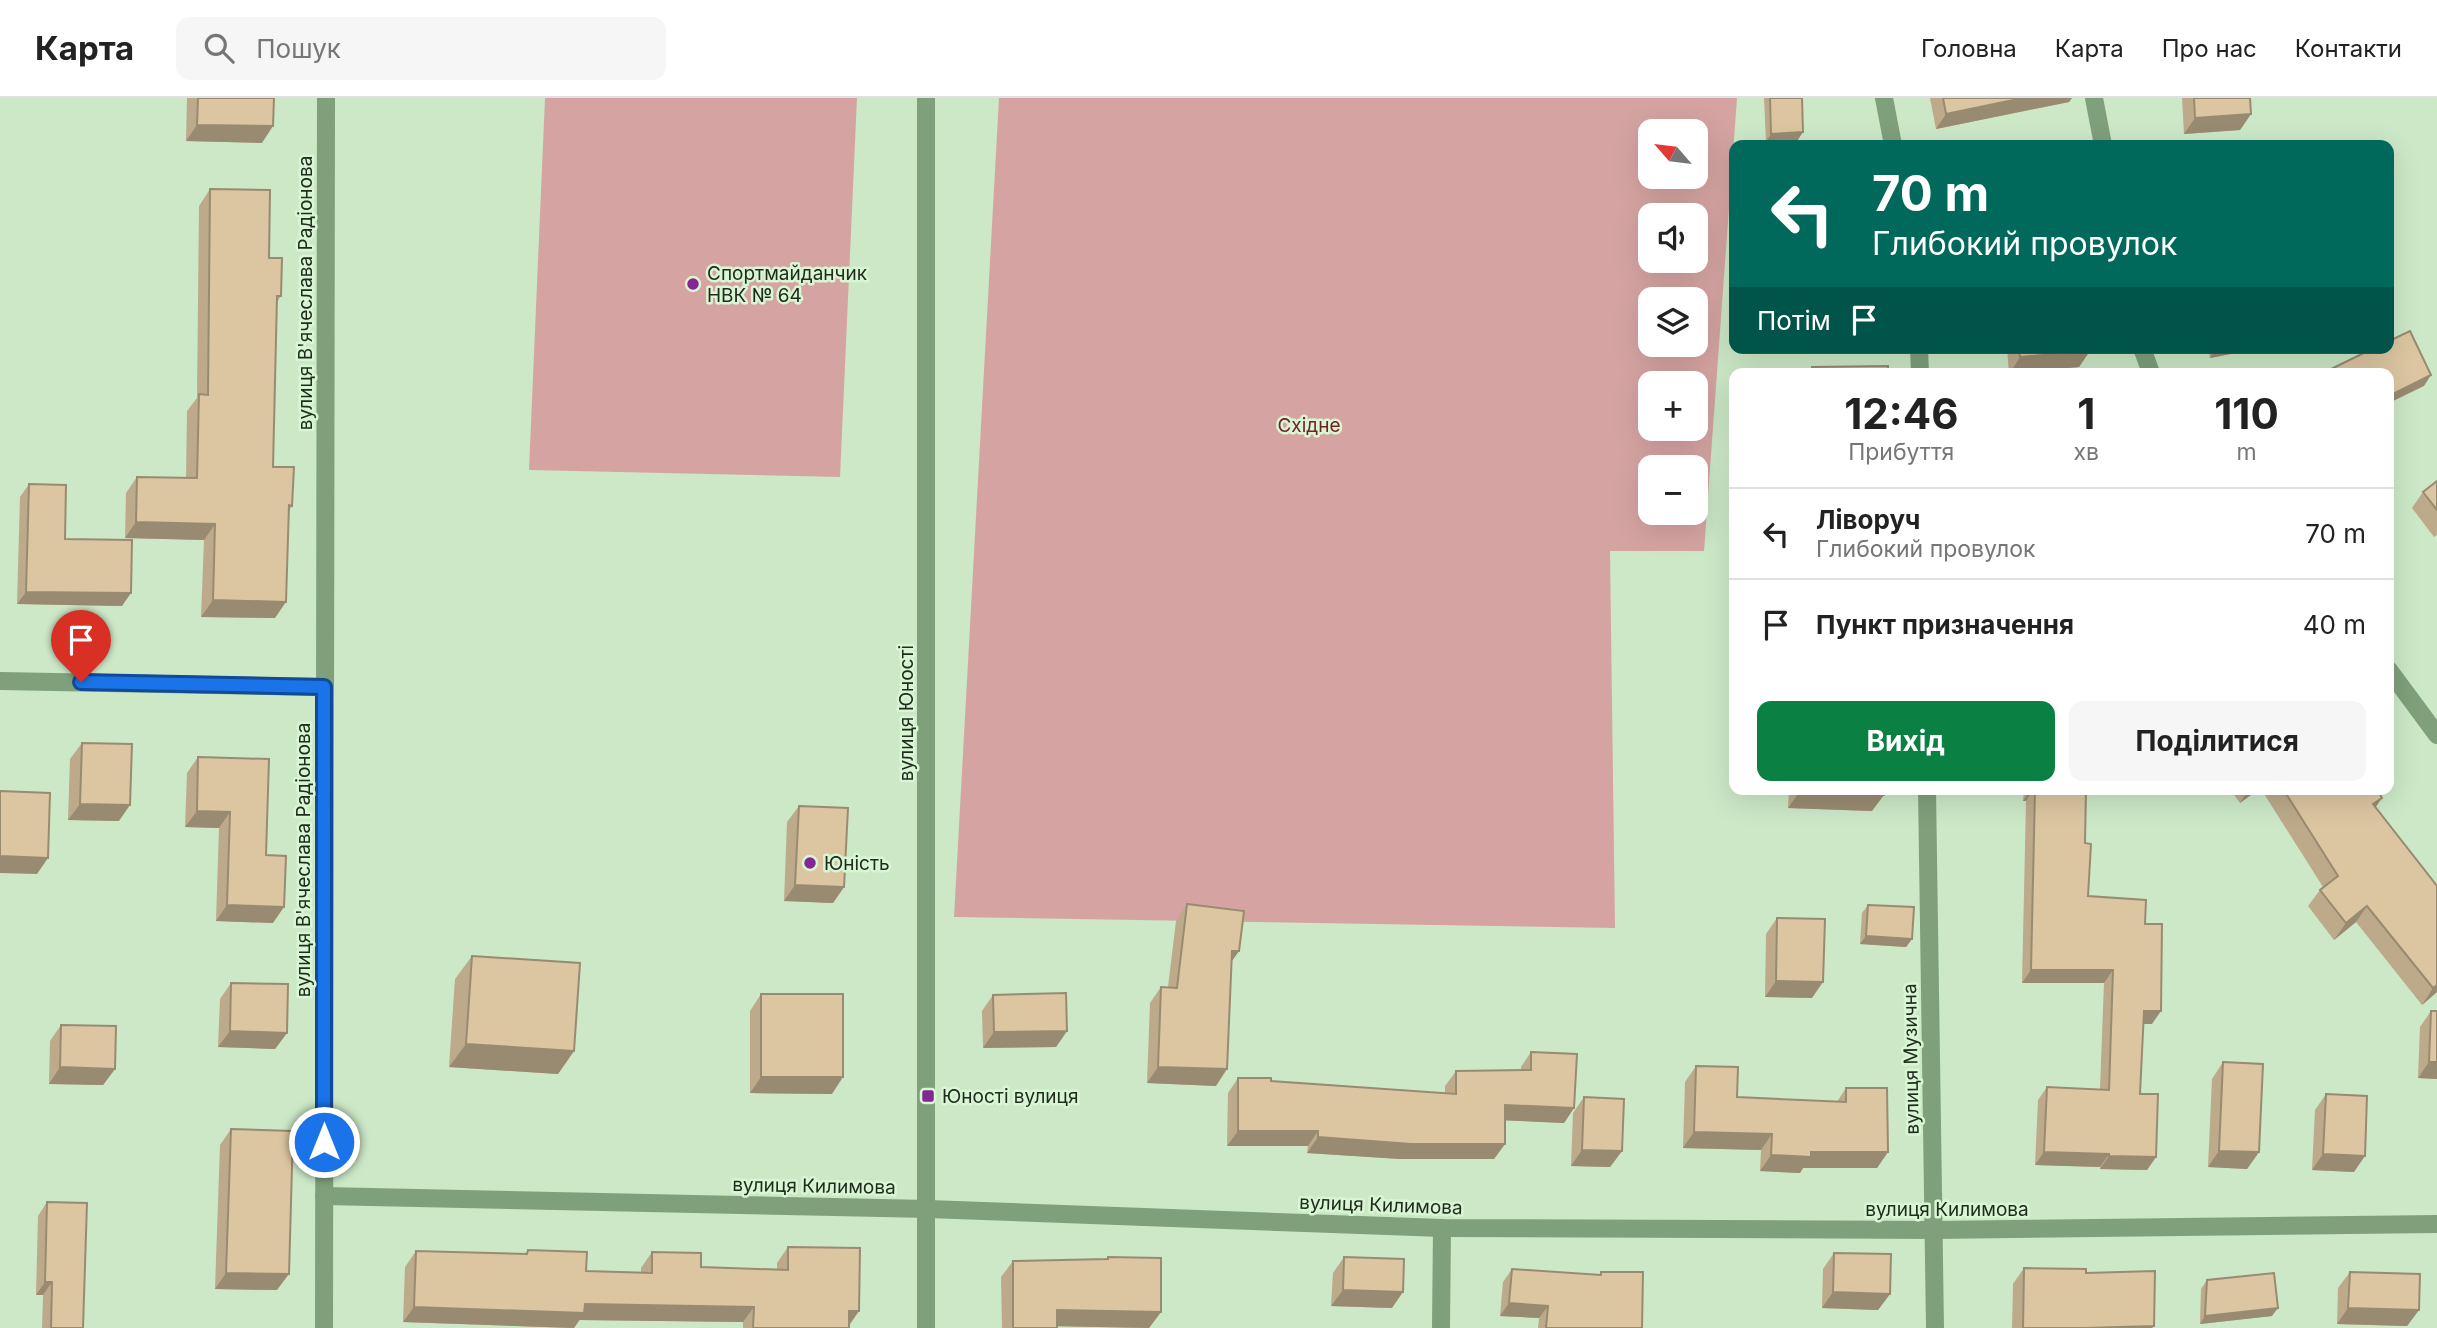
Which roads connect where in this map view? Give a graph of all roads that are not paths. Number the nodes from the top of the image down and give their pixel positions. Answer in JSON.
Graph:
{"nodes":[{"id":1,"x":326,"y":98,"type":"edge"},
{"id":2,"x":926,"y":98,"type":"edge"},
{"id":3,"x":1884,"y":98,"type":"edge"},
{"id":4,"x":2094,"y":98,"type":"edge"},
{"id":5,"x":1893,"y":140,"type":"edge"},
{"id":6,"x":2102,"y":140,"type":"edge"},
{"id":7,"x":2394,"y":677,"type":"edge"},
{"id":8,"x":0,"y":681,"type":"edge"},
{"id":9,"x":324,"y":687,"type":"junction"},
{"id":10,"x":2437,"y":735,"type":"edge"},
{"id":11,"x":1927,"y":795,"type":"edge"},
{"id":12,"x":324,"y":1196,"type":"junction"},
{"id":13,"x":928,"y":1209,"type":"junction"},
{"id":14,"x":2437,"y":1224,"type":"edge"},
{"id":15,"x":1442,"y":1228,"type":"junction"},
{"id":16,"x":1934,"y":1230,"type":"junction"},
{"id":17,"x":324,"y":1328,"type":"edge"},
{"id":18,"x":926,"y":1328,"type":"edge"},
{"id":19,"x":1441,"y":1328,"type":"edge"},
{"id":20,"x":1935,"y":1328,"type":"edge"}],
"edges":[{"from":1,"to":9,"type":"street","name":"вулиця В'ячеслава Радіонова"},
{"from":2,"to":13,"type":"street","name":"вулиця Юності"},
{"from":3,"to":5,"type":"street"},
{"from":4,"to":6,"type":"street"},
{"from":7,"to":10,"type":"street"},
{"from":8,"to":9,"type":"street"},
{"from":9,"to":12,"type":"street","name":"вулиця В'ячеслава Радіонова"},
{"from":11,"to":16,"type":"street","name":"вулиця Музична"},
{"from":12,"to":13,"type":"street","name":"вулиця Килимова"},
{"from":12,"to":17,"type":"street","name":"вулиця В'ячеслава Радіонова"},
{"from":13,"to":15,"type":"street","name":"вулиця Килимова"},
{"from":13,"to":18,"type":"street","name":"вулиця Юності"},
{"from":14,"to":16,"type":"street","name":"вулиця Килимова"},
{"from":15,"to":16,"type":"street","name":"вулиця Килимова"},
{"from":15,"to":19,"type":"street"},
{"from":16,"to":20,"type":"street","name":"вулиця Музична"}]}
